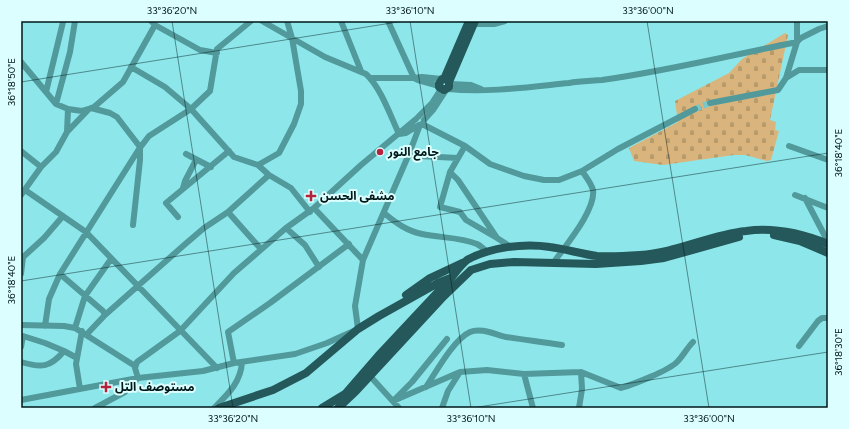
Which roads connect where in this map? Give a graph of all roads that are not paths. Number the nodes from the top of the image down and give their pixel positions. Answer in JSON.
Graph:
{"nodes":[{"id":1,"x":75,"y":21,"type":"edge"},
{"id":2,"x":251,"y":21,"type":"edge"},
{"id":3,"x":262,"y":21,"type":"edge"},
{"id":4,"x":287,"y":21,"type":"edge"},
{"id":5,"x":341,"y":21,"type":"edge"},
{"id":6,"x":388,"y":21,"type":"edge"},
{"id":7,"x":505,"y":21,"type":"edge"},
{"id":8,"x":797,"y":21,"type":"edge"},
{"id":9,"x":63,"y":22,"type":"edge"},
{"id":10,"x":473,"y":22,"type":"edge"},
{"id":11,"x":153,"y":23,"type":"edge"},
{"id":12,"x":828,"y":26,"type":"edge"},
{"id":13,"x":292,"y":38,"type":"junction"},
{"id":14,"x":796,"y":42,"type":"junction"},
{"id":15,"x":217,"y":53,"type":"junction"},
{"id":16,"x":21,"y":62,"type":"edge"},
{"id":17,"x":131,"y":67,"type":"junction"},
{"id":18,"x":828,"y":70,"type":"edge"},
{"id":19,"x":361,"y":71,"type":"junction"},
{"id":20,"x":371,"y":78,"type":"junction"},
{"id":21,"x":414,"y":78,"type":"junction"},
{"id":22,"x":786,"y":78,"type":"junction"},
{"id":23,"x":445,"y":85,"type":"junction"},
{"id":24,"x":46,"y":92,"type":"junction"},
{"id":25,"x":710,"y":103,"type":"tunnel mouth"},
{"id":26,"x":56,"y":104,"type":"junction"},
{"id":27,"x":90,"y":108,"type":"junction"},
{"id":28,"x":68,"y":109,"type":"junction"},
{"id":29,"x":191,"y":109,"type":"junction"},
{"id":30,"x":695,"y":109,"type":"tunnel mouth"},
{"id":31,"x":420,"y":122,"type":"junction"},
{"id":32,"x":67,"y":132,"type":"junction"},
{"id":33,"x":399,"y":134,"type":"junction"},
{"id":34,"x":465,"y":146,"type":"junction"},
{"id":35,"x":789,"y":146,"type":"dead end"},
{"id":36,"x":140,"y":148,"type":"junction"},
{"id":37,"x":21,"y":151,"type":"edge"},
{"id":38,"x":229,"y":151,"type":"junction"},
{"id":39,"x":186,"y":154,"type":"dead end"},
{"id":40,"x":409,"y":154,"type":"junction"},
{"id":41,"x":458,"y":158,"type":"junction"},
{"id":42,"x":196,"y":160,"type":"junction"},
{"id":43,"x":828,"y":160,"type":"edge"},
{"id":44,"x":258,"y":165,"type":"junction"},
{"id":45,"x":41,"y":167,"type":"junction"},
{"id":46,"x":211,"y":167,"type":"junction"},
{"id":47,"x":582,"y":171,"type":"junction"},
{"id":48,"x":450,"y":172,"type":"junction"},
{"id":49,"x":269,"y":175,"type":"junction"},
{"id":50,"x":184,"y":188,"type":"junction"},
{"id":51,"x":23,"y":192,"type":"edge"},
{"id":52,"x":795,"y":194,"type":"dead end"},
{"id":53,"x":805,"y":198,"type":"junction"},
{"id":54,"x":828,"y":208,"type":"edge"},
{"id":55,"x":312,"y":210,"type":"junction"},
{"id":56,"x":228,"y":212,"type":"junction"},
{"id":57,"x":384,"y":213,"type":"junction"},
{"id":58,"x":63,"y":216,"type":"junction"},
{"id":59,"x":178,"y":217,"type":"dead end"},
{"id":60,"x":133,"y":225,"type":"dead end"},
{"id":61,"x":286,"y":228,"type":"junction"},
{"id":62,"x":86,"y":232,"type":"junction"},
{"id":63,"x":497,"y":238,"type":"junction"},
{"id":64,"x":828,"y":243,"type":"edge"},
{"id":65,"x":349,"y":244,"type":"junction"},
{"id":66,"x":511,"y":247,"type":"junction"},
{"id":67,"x":261,"y":249,"type":"junction"},
{"id":68,"x":563,"y":250,"type":"junction"},
{"id":69,"x":487,"y":252,"type":"junction"},
{"id":70,"x":828,"y":253,"type":"edge"},
{"id":71,"x":22,"y":258,"type":"edge"},
{"id":72,"x":110,"y":259,"type":"junction"},
{"id":73,"x":363,"y":260,"type":"junction"},
{"id":74,"x":467,"y":261,"type":"junction"},
{"id":75,"x":514,"y":262,"type":"junction"},
{"id":76,"x":554,"y":262,"type":"junction"},
{"id":77,"x":319,"y":267,"type":"junction"},
{"id":78,"x":472,"y":270,"type":"junction"},
{"id":79,"x":21,"y":274,"type":"edge"},
{"id":80,"x":60,"y":274,"type":"junction"},
{"id":81,"x":451,"y":278,"type":"junction"},
{"id":82,"x":139,"y":285,"type":"junction"},
{"id":83,"x":85,"y":296,"type":"junction"},
{"id":84,"x":105,"y":315,"type":"junction"},
{"id":85,"x":379,"y":316,"type":"junction"},
{"id":86,"x":828,"y":318,"type":"edge"},
{"id":87,"x":21,"y":325,"type":"edge"},
{"id":88,"x":45,"y":326,"type":"junction"},
{"id":89,"x":75,"y":328,"type":"junction"},
{"id":90,"x":358,"y":329,"type":"junction"},
{"id":91,"x":180,"y":331,"type":"junction"},
{"id":92,"x":84,"y":332,"type":"junction"},
{"id":93,"x":22,"y":336,"type":"edge"},
{"id":94,"x":448,"y":339,"type":"dead end"},
{"id":95,"x":692,"y":342,"type":"dead end"},
{"id":96,"x":562,"y":345,"type":"dead end"},
{"id":97,"x":798,"y":346,"type":"dead end"},
{"id":98,"x":21,"y":347,"type":"edge"},
{"id":99,"x":64,"y":351,"type":"junction"},
{"id":100,"x":77,"y":358,"type":"junction"},
{"id":101,"x":21,"y":362,"type":"edge"},
{"id":102,"x":242,"y":362,"type":"junction"},
{"id":103,"x":234,"y":363,"type":"junction"},
{"id":104,"x":135,"y":366,"type":"junction"},
{"id":105,"x":218,"y":368,"type":"junction"},
{"id":106,"x":460,"y":372,"type":"junction"},
{"id":107,"x":581,"y":372,"type":"junction"},
{"id":108,"x":524,"y":374,"type":"junction"},
{"id":109,"x":370,"y":376,"type":"junction"},
{"id":110,"x":138,"y":378,"type":"junction"},
{"id":111,"x":426,"y":387,"type":"junction"},
{"id":112,"x":80,"y":389,"type":"junction"},
{"id":113,"x":21,"y":400,"type":"edge"},
{"id":114,"x":393,"y":402,"type":"junction"},
{"id":115,"x":95,"y":408,"type":"edge"},
{"id":116,"x":214,"y":408,"type":"edge"},
{"id":117,"x":220,"y":408,"type":"edge"},
{"id":118,"x":322,"y":408,"type":"edge"},
{"id":119,"x":338,"y":408,"type":"edge"},
{"id":120,"x":399,"y":408,"type":"edge"},
{"id":121,"x":442,"y":408,"type":"edge"},
{"id":122,"x":533,"y":408,"type":"edge"},
{"id":123,"x":579,"y":408,"type":"edge"}],
"edges":[{"from":1,"to":26,"type":"street"},
{"from":2,"to":15,"type":"street"},
{"from":3,"to":13,"type":"street"},
{"from":4,"to":13,"type":"street"},
{"from":5,"to":19,"type":"street"},
{"from":6,"to":21,"type":"street"},
{"from":7,"to":10,"type":"street"},
{"from":8,"to":14,"type":"street"},
{"from":9,"to":24,"type":"street"},
{"from":10,"to":23,"type":"main road"},
{"from":11,"to":15,"type":"street"},
{"from":11,"to":17,"type":"street"},
{"from":12,"to":14,"type":"street"},
{"from":13,"to":19,"type":"street"},
{"from":13,"to":44,"type":"street"},
{"from":14,"to":22,"type":"street"},
{"from":14,"to":23,"type":"street"},
{"from":15,"to":29,"type":"street"},
{"from":16,"to":24,"type":"street"},
{"from":17,"to":27,"type":"street"},
{"from":17,"to":29,"type":"street"},
{"from":18,"to":22,"type":"street"},
{"from":19,"to":20,"type":"street"},
{"from":20,"to":21,"type":"street"},
{"from":20,"to":33,"type":"street"},
{"from":21,"to":23,"type":"street"},
{"from":22,"to":25,"type":"street"},
{"from":23,"to":31,"type":"street"},
{"from":24,"to":26,"type":"street"},
{"from":26,"to":28,"type":"street"},
{"from":27,"to":28,"type":"street"},
{"from":27,"to":32,"type":"street"},
{"from":27,"to":36,"type":"street"},
{"from":28,"to":32,"type":"street"},
{"from":29,"to":36,"type":"street"},
{"from":29,"to":38,"type":"street"},
{"from":30,"to":47,"type":"street"},
{"from":31,"to":33,"type":"street"},
{"from":31,"to":34,"type":"street"},
{"from":31,"to":40,"type":"street"},
{"from":32,"to":45,"type":"street"},
{"from":33,"to":55,"type":"street"},
{"from":34,"to":41,"type":"street"},
{"from":34,"to":47,"type":"street"},
{"from":35,"to":43,"type":"street"},
{"from":36,"to":60,"type":"street"},
{"from":36,"to":62,"type":"street"},
{"from":37,"to":45,"type":"street"},
{"from":38,"to":44,"type":"street"},
{"from":38,"to":46,"type":"street"},
{"from":39,"to":42,"type":"street"},
{"from":40,"to":41,"type":"street"},
{"from":40,"to":57,"type":"street"},
{"from":41,"to":48,"type":"street"},
{"from":42,"to":46,"type":"street"},
{"from":42,"to":50,"type":"street"},
{"from":44,"to":49,"type":"street"},
{"from":45,"to":51,"type":"street"},
{"from":46,"to":50,"type":"street"},
{"from":47,"to":68,"type":"street"},
{"from":48,"to":63,"type":"street"},
{"from":48,"to":63,"type":"street"},
{"from":49,"to":55,"type":"street"},
{"from":49,"to":56,"type":"street"},
{"from":50,"to":59,"type":"street"},
{"from":51,"to":58,"type":"street"},
{"from":52,"to":53,"type":"street"},
{"from":53,"to":54,"type":"street"},
{"from":53,"to":64,"type":"street"},
{"from":55,"to":61,"type":"street"},
{"from":55,"to":65,"type":"street"},
{"from":56,"to":67,"type":"street"},
{"from":56,"to":82,"type":"street"},
{"from":57,"to":69,"type":"street"},
{"from":57,"to":73,"type":"street"},
{"from":58,"to":62,"type":"street"},
{"from":58,"to":71,"type":"street"},
{"from":61,"to":67,"type":"street"},
{"from":61,"to":77,"type":"street"},
{"from":62,"to":72,"type":"street"},
{"from":62,"to":80,"type":"street"},
{"from":63,"to":66,"type":"street"},
{"from":64,"to":68,"type":"main road"},
{"from":65,"to":73,"type":"street"},
{"from":65,"to":77,"type":"street"},
{"from":66,"to":68,"type":"main road"},
{"from":66,"to":69,"type":"main road"},
{"from":66,"to":75,"type":"main road"},
{"from":67,"to":91,"type":"street"},
{"from":68,"to":76,"type":"street"},
{"from":69,"to":74,"type":"main road"},
{"from":70,"to":76,"type":"main road"},
{"from":71,"to":79,"type":"street"},
{"from":72,"to":82,"type":"street"},
{"from":72,"to":83,"type":"street"},
{"from":73,"to":90,"type":"street"},
{"from":74,"to":81,"type":"main road"},
{"from":74,"to":85,"type":"main road"},
{"from":75,"to":76,"type":"main road"},
{"from":75,"to":78,"type":"main road"},
{"from":77,"to":103,"type":"street"},
{"from":78,"to":81,"type":"main road"},
{"from":78,"to":109,"type":"main road"},
{"from":80,"to":83,"type":"street"},
{"from":80,"to":88,"type":"street"},
{"from":81,"to":85,"type":"main road"},
{"from":81,"to":118,"type":"main road"},
{"from":82,"to":84,"type":"street"},
{"from":82,"to":91,"type":"street"},
{"from":83,"to":84,"type":"street"},
{"from":83,"to":89,"type":"street"},
{"from":84,"to":92,"type":"street"},
{"from":85,"to":90,"type":"main road"},
{"from":86,"to":97,"type":"street"},
{"from":87,"to":88,"type":"street"},
{"from":88,"to":89,"type":"street"},
{"from":89,"to":92,"type":"street"},
{"from":90,"to":102,"type":"street"},
{"from":90,"to":117,"type":"main road"},
{"from":91,"to":104,"type":"street"},
{"from":91,"to":105,"type":"street"},
{"from":92,"to":100,"type":"street"},
{"from":92,"to":104,"type":"street"},
{"from":93,"to":98,"type":"street"},
{"from":93,"to":99,"type":"street"},
{"from":94,"to":114,"type":"street"},
{"from":95,"to":107,"type":"street"},
{"from":96,"to":111,"type":"street"},
{"from":99,"to":100,"type":"street"},
{"from":99,"to":101,"type":"street"},
{"from":100,"to":112,"type":"street"},
{"from":102,"to":103,"type":"street"},
{"from":102,"to":116,"type":"street"},
{"from":103,"to":105,"type":"street"},
{"from":104,"to":110,"type":"street"},
{"from":105,"to":110,"type":"street"},
{"from":106,"to":108,"type":"street"},
{"from":106,"to":111,"type":"street"},
{"from":106,"to":121,"type":"street"},
{"from":107,"to":108,"type":"street"},
{"from":107,"to":123,"type":"street"},
{"from":108,"to":122,"type":"street"},
{"from":109,"to":114,"type":"street"},
{"from":109,"to":119,"type":"main road"},
{"from":110,"to":112,"type":"street"},
{"from":110,"to":115,"type":"street"},
{"from":111,"to":114,"type":"street"},
{"from":112,"to":113,"type":"street"},
{"from":114,"to":120,"type":"street"}]}
